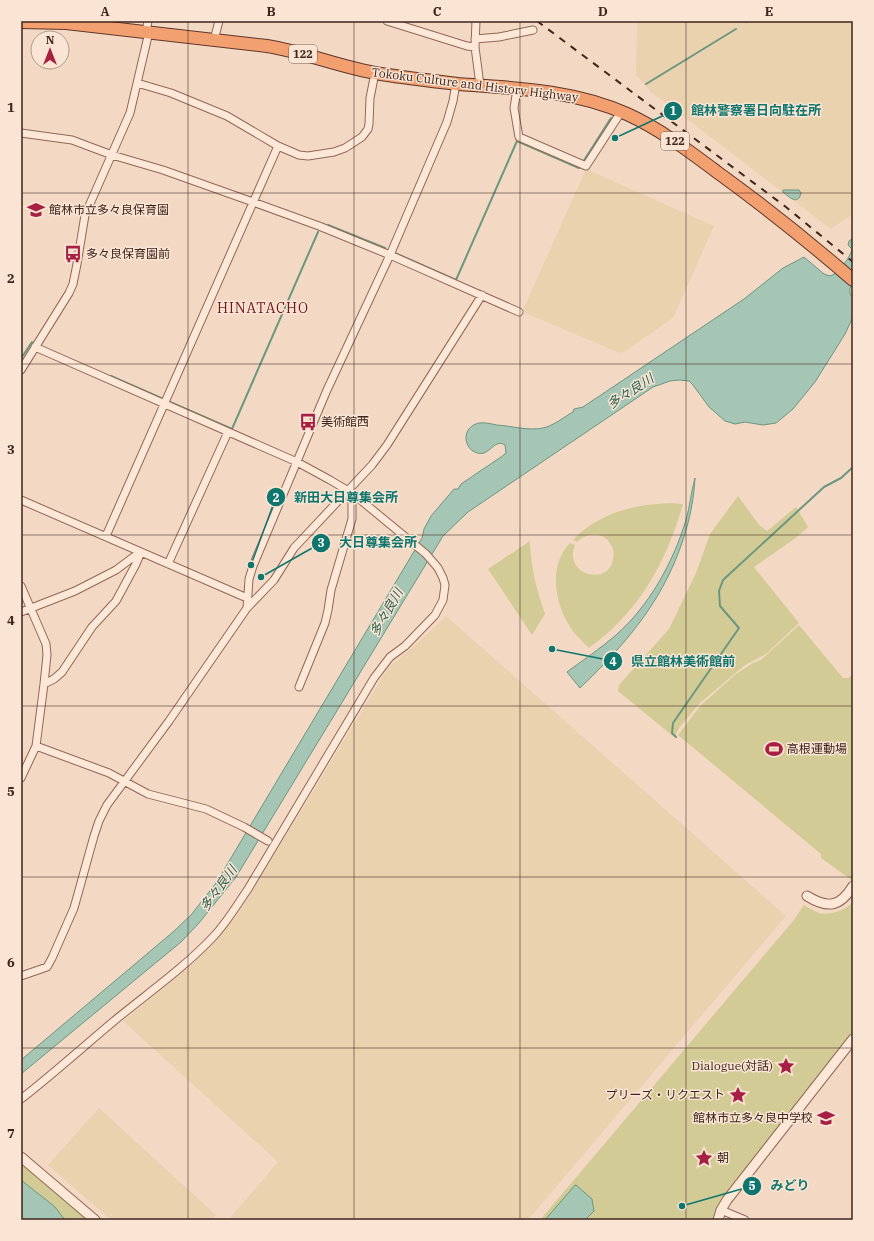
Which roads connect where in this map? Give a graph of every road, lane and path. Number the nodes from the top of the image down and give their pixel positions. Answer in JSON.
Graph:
{"nodes":[{"id":1,"x":219,"y":21,"type":"edge"},
{"id":2,"x":387,"y":21,"type":"edge"},
{"id":3,"x":476,"y":21,"type":"edge"},
{"id":4,"x":21,"y":22,"type":"edge"},
{"id":5,"x":65,"y":22,"type":"edge"},
{"id":6,"x":148,"y":28,"type":"edge"},
{"id":7,"x":533,"y":30,"type":"dead end"},
{"id":8,"x":475,"y":39,"type":"junction"},
{"id":9,"x":214,"y":40,"type":"junction"},
{"id":10,"x":475,"y":47,"type":"junction"},
{"id":11,"x":375,"y":73,"type":"junction"},
{"id":12,"x":137,"y":83,"type":"junction"},
{"id":13,"x":456,"y":83,"type":"junction"},
{"id":14,"x":480,"y":85,"type":"junction"},
{"id":15,"x":516,"y":88,"type":"junction"},
{"id":16,"x":621,"y":112,"type":"junction"},
{"id":17,"x":21,"y":133,"type":"edge"},
{"id":18,"x":278,"y":146,"type":"junction"},
{"id":19,"x":112,"y":155,"type":"junction"},
{"id":20,"x":253,"y":202,"type":"junction"},
{"id":21,"x":390,"y":255,"type":"junction"},
{"id":22,"x":853,"y":280,"type":"edge"},
{"id":23,"x":482,"y":295,"type":"junction"},
{"id":24,"x":520,"y":312,"type":"dead end"},
{"id":25,"x":35,"y":347,"type":"junction"},
{"id":26,"x":23,"y":362,"type":"edge"},
{"id":27,"x":21,"y":370,"type":"edge"},
{"id":28,"x":164,"y":404,"type":"junction"},
{"id":29,"x":228,"y":432,"type":"junction"},
{"id":30,"x":297,"y":462,"type":"junction"},
{"id":31,"x":350,"y":491,"type":"junction"},
{"id":32,"x":21,"y":500,"type":"edge"},
{"id":33,"x":106,"y":536,"type":"junction"},
{"id":34,"x":141,"y":552,"type":"junction"},
{"id":35,"x":168,"y":564,"type":"junction"},
{"id":36,"x":21,"y":586,"type":"edge"},
{"id":37,"x":248,"y":598,"type":"junction"},
{"id":38,"x":30,"y":608,"type":"junction"},
{"id":39,"x":247,"y":608,"type":"junction"},
{"id":40,"x":21,"y":612,"type":"edge"},
{"id":41,"x":44,"y":684,"type":"junction"},
{"id":42,"x":299,"y":687,"type":"dead end"},
{"id":43,"x":36,"y":746,"type":"junction"},
{"id":44,"x":21,"y":778,"type":"edge"},
{"id":45,"x":124,"y":782,"type":"junction"},
{"id":46,"x":268,"y":841,"type":"dead end"},
{"id":47,"x":853,"y":886,"type":"edge"},
{"id":48,"x":807,"y":896,"type":"dead end"},
{"id":49,"x":21,"y":976,"type":"edge"},
{"id":50,"x":853,"y":1039,"type":"edge"},
{"id":51,"x":21,"y":1099,"type":"edge"},
{"id":52,"x":21,"y":1157,"type":"edge"},
{"id":53,"x":721,"y":1210,"type":"junction"},
{"id":54,"x":95,"y":1220,"type":"edge"},
{"id":55,"x":718,"y":1220,"type":"edge"},
{"id":56,"x":746,"y":1220,"type":"edge"}],
"edges":[{"from":1,"to":9,"type":"street"},
{"from":2,"to":10,"type":"street"},
{"from":3,"to":8,"type":"street"},
{"from":4,"to":5,"type":"highway","name":"Tokoku Culture and History Highway","number":"122"},
{"from":5,"to":6,"type":"highway","name":"Tokoku Culture and History Highway","number":"122"},
{"from":6,"to":9,"type":"highway","name":"Tokoku Culture and History Highway","number":"122"},
{"from":6,"to":12,"type":"street"},
{"from":7,"to":8,"type":"street"},
{"from":8,"to":10,"type":"street"},
{"from":9,"to":11,"type":"highway","name":"Tokoku Culture and History Highway","number":"122"},
{"from":10,"to":14,"type":"street"},
{"from":11,"to":13,"type":"highway","name":"Tokoku Culture and History Highway","number":"122"},
{"from":11,"to":18,"type":"street"},
{"from":12,"to":18,"type":"street"},
{"from":12,"to":19,"type":"street"},
{"from":13,"to":14,"type":"highway","name":"Tokoku Culture and History Highway","number":"122"},
{"from":13,"to":21,"type":"street"},
{"from":14,"to":15,"type":"highway","name":"Tokoku Culture and History Highway","number":"122"},
{"from":15,"to":16,"type":"highway","name":"Tokoku Culture and History Highway","number":"122"},
{"from":15,"to":16,"type":"street"},
{"from":16,"to":22,"type":"highway","name":"Tokoku Culture and History Highway","number":"122"},
{"from":17,"to":19,"type":"street"},
{"from":18,"to":20,"type":"street"},
{"from":19,"to":20,"type":"street"},
{"from":19,"to":25,"type":"street"},
{"from":20,"to":21,"type":"street"},
{"from":20,"to":28,"type":"street"},
{"from":21,"to":23,"type":"street"},
{"from":21,"to":30,"type":"street"},
{"from":23,"to":24,"type":"street"},
{"from":23,"to":31,"type":"street"},
{"from":25,"to":26,"type":"street"},
{"from":25,"to":28,"type":"street"},
{"from":26,"to":27,"type":"street"},
{"from":28,"to":29,"type":"street"},
{"from":28,"to":33,"type":"street"},
{"from":29,"to":30,"type":"street"},
{"from":29,"to":35,"type":"street"},
{"from":30,"to":31,"type":"street"},
{"from":30,"to":37,"type":"street"},
{"from":31,"to":39,"type":"street"},
{"from":31,"to":42,"type":"street"},
{"from":31,"to":51,"type":"street"},
{"from":32,"to":33,"type":"street"},
{"from":33,"to":34,"type":"street"},
{"from":34,"to":35,"type":"street"},
{"from":34,"to":38,"type":"street"},
{"from":34,"to":41,"type":"street"},
{"from":35,"to":37,"type":"street"},
{"from":36,"to":38,"type":"street"},
{"from":37,"to":39,"type":"street"},
{"from":38,"to":40,"type":"street"},
{"from":38,"to":41,"type":"street"},
{"from":39,"to":45,"type":"street"},
{"from":41,"to":43,"type":"street"},
{"from":43,"to":44,"type":"street"},
{"from":43,"to":45,"type":"street"},
{"from":45,"to":46,"type":"street"},
{"from":45,"to":49,"type":"street"},
{"from":47,"to":48,"type":"street"},
{"from":50,"to":53,"type":"street"},
{"from":52,"to":54,"type":"street"},
{"from":53,"to":55,"type":"street"},
{"from":53,"to":56,"type":"street"}]}
